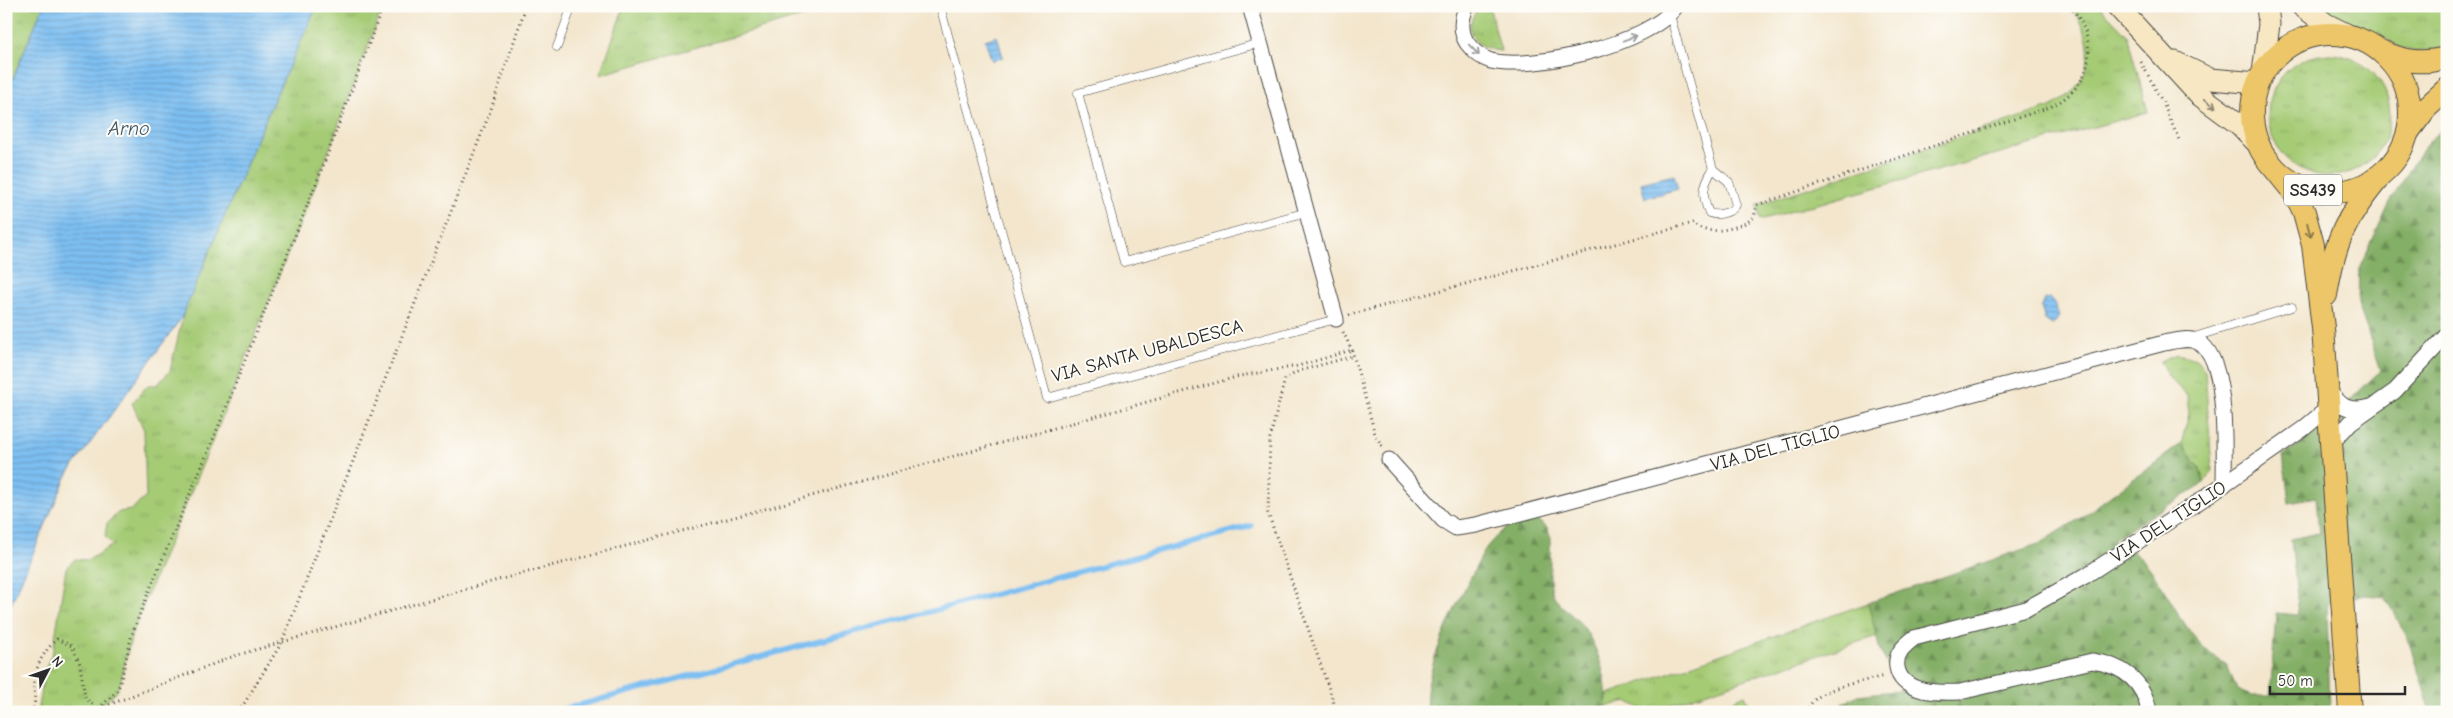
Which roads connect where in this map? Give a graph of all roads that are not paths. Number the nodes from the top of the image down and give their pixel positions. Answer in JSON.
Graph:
{"nodes":[{"id":1,"x":572,"y":6,"type":"edge"},
{"id":2,"x":940,"y":6,"type":"edge"},
{"id":3,"x":1250,"y":6,"type":"edge"},
{"id":4,"x":1467,"y":6,"type":"edge"},
{"id":5,"x":2117,"y":6,"type":"edge"},
{"id":6,"x":2267,"y":6,"type":"edge"},
{"id":7,"x":2302,"y":6,"type":"edge"},
{"id":8,"x":1673,"y":11,"type":"edge"},
{"id":9,"x":2350,"y":36,"type":"junction"},
{"id":10,"x":1260,"y":43,"type":"junction"},
{"id":11,"x":557,"y":48,"type":"dead end"},
{"id":12,"x":2378,"y":49,"type":"junction"},
{"id":13,"x":2145,"y":50,"type":"junction"},
{"id":14,"x":2447,"y":58,"type":"edge"},
{"id":15,"x":2261,"y":78,"type":"junction"},
{"id":16,"x":2447,"y":89,"type":"edge"},
{"id":17,"x":2408,"y":133,"type":"junction"},
{"id":18,"x":2263,"y":152,"type":"junction"},
{"id":19,"x":1713,"y":169,"type":"junction"},
{"id":20,"x":2382,"y":173,"type":"junction"},
{"id":21,"x":1307,"y":212,"type":"junction"},
{"id":22,"x":2292,"y":307,"type":"dead end"},
{"id":23,"x":1336,"y":319,"type":"joint"},
{"id":24,"x":2323,"y":328,"type":"junction"},
{"id":25,"x":2447,"y":335,"type":"edge"},
{"id":26,"x":2186,"y":340,"type":"junction"},
{"id":27,"x":2327,"y":399,"type":"junction"},
{"id":28,"x":2375,"y":406,"type":"junction"},
{"id":29,"x":2330,"y":445,"type":"junction"},
{"id":30,"x":1389,"y":460,"type":"road end"},
{"id":31,"x":2224,"y":485,"type":"junction"},
{"id":32,"x":2149,"y":712,"type":"edge"},
{"id":33,"x":2350,"y":712,"type":"edge"}],
"edges":[{"from":1,"to":11,"type":"lane"},
{"from":2,"to":23,"type":"lane","name":"VIA SANTA UBALDESCA"},
{"from":3,"to":10,"type":"street"},
{"from":4,"to":8,"type":"street","one_way":true},
{"from":5,"to":13,"type":"main road"},
{"from":6,"to":15,"type":"main road"},
{"from":7,"to":9,"type":"main road"},
{"from":8,"to":19,"type":"lane"},
{"from":9,"to":12,"type":"main road","number":"SS439"},
{"from":9,"to":15,"type":"main road","number":"SS439"},
{"from":10,"to":21,"type":"street"},
{"from":10,"to":21,"type":"lane"},
{"from":12,"to":14,"type":"main road"},
{"from":12,"to":17,"type":"main road","number":"SS439"},
{"from":13,"to":15,"type":"main road"},
{"from":13,"to":18,"type":"main road","one_way":true},
{"from":15,"to":18,"type":"main road","number":"SS439"},
{"from":16,"to":17,"type":"main road"},
{"from":17,"to":20,"type":"main road","number":"SS439"},
{"from":18,"to":20,"type":"main road","number":"SS439"},
{"from":18,"to":24,"type":"main road","one_way":true},
{"from":19,"to":19,"type":"lane"},
{"from":20,"to":24,"type":"main road"},
{"from":21,"to":23,"type":"street"},
{"from":22,"to":26,"type":"lane"},
{"from":24,"to":27,"type":"main road"},
{"from":25,"to":28,"type":"street"},
{"from":26,"to":30,"type":"street","name":"VIA DEL TIGLIO"},
{"from":26,"to":31,"type":"street"},
{"from":27,"to":28,"type":"street"},
{"from":27,"to":29,"type":"main road"},
{"from":27,"to":31,"type":"street","name":"VIA DEL TIGLIO"},
{"from":28,"to":29,"type":"street"},
{"from":29,"to":33,"type":"main road"},
{"from":31,"to":32,"type":"street","name":"VIA DEL TIGLIO"}]}
